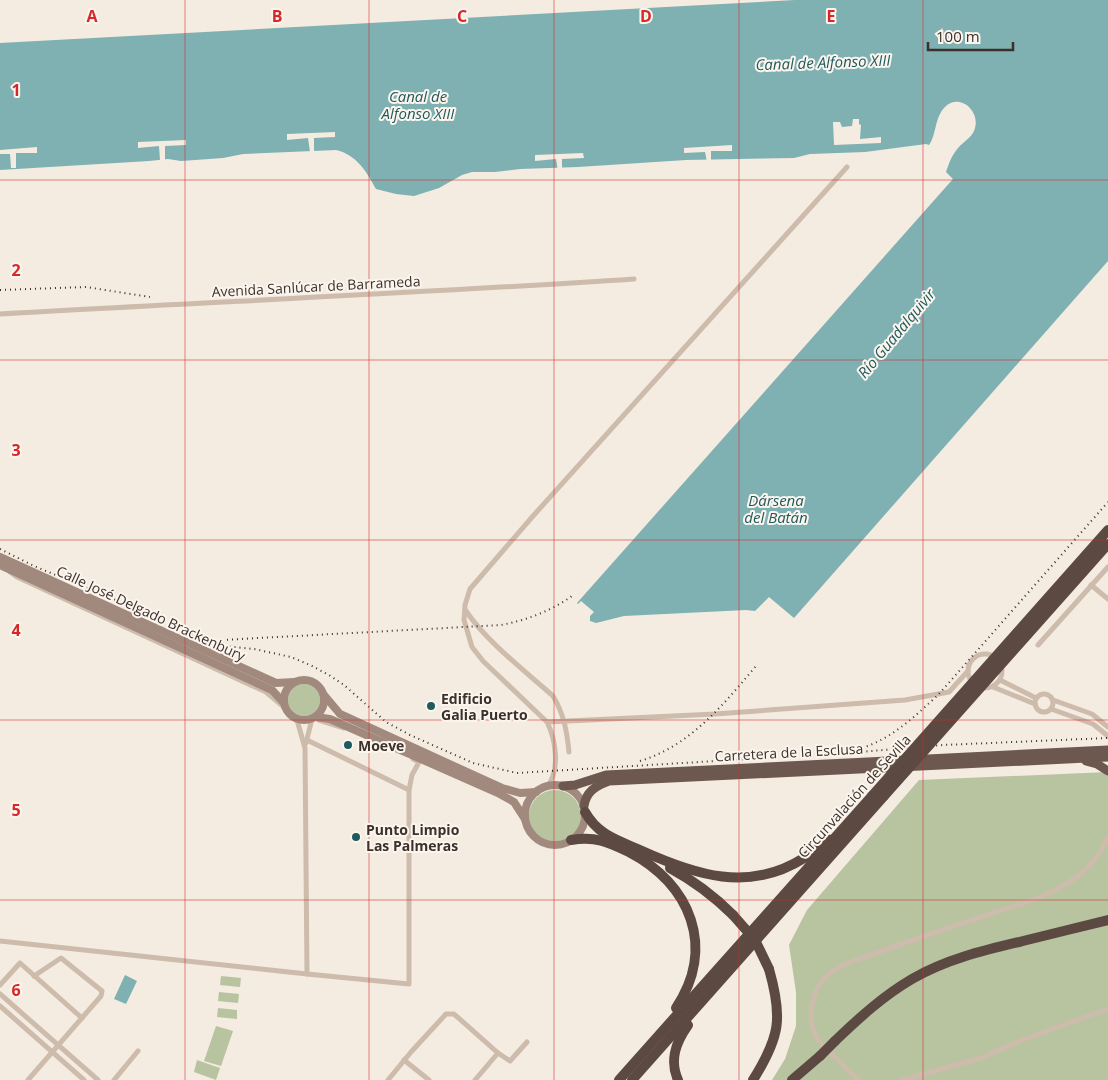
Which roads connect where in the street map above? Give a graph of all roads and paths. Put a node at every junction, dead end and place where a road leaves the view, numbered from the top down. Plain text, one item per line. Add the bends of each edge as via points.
1 (847, 167) dead end
2 (634, 279) dead end
3 (0, 314) edge
4 (1108, 530) edge
5 (1108, 544) edge
6 (0, 557) edge
7 (2, 566) edge
8 (1108, 567) edge
9 (1092, 585) junction
10 (1108, 599) edge
11 (466, 611) junction
12 (1038, 645) dead end
13 (968, 671) junction
14 (1000, 680) junction
15 (294, 682) junction
16 (993, 687) junction
17 (324, 695) junction
18 (1053, 700) junction
19 (1036, 701) junction
20 (284, 706) junction
21 (1051, 709) junction
22 (314, 719) junction
23 (297, 720) junction
24 (564, 720) junction
25 (547, 722) junction
26 (1108, 727) edge
27 (1108, 736) edge
28 (307, 740) junction
29 (305, 748) junction
30 (569, 752) dead end
31 (1107, 753) edge
32 (1076, 758) junction
33 (419, 762) junction
34 (1108, 771) edge
35 (467, 778) junction
36 (548, 786) junction
37 (563, 786) junction
38 (410, 790) junction
39 (536, 792) junction
40 (584, 809) junction
41 (526, 819) junction
42 (852, 819) junction
43 (1108, 837) edge
44 (571, 840) junction
45 (643, 855) junction
46 (1108, 920) edge
47 (0, 940) edge
48 (307, 974) junction
49 (34, 976) junction
50 (0, 985) edge
51 (711, 991) junction
52 (0, 994) edge
53 (0, 1006) edge
54 (1108, 1009) edge
55 (82, 1018) junction
56 (657, 1037) junction
57 (527, 1042) dead end
58 (58, 1045) junction
59 (138, 1051) dead end
60 (52, 1052) junction
61 (498, 1053) junction
62 (404, 1060) junction
63 (753, 1079) edge
64 (28, 1080) edge
65 (84, 1080) edge
66 (98, 1080) edge
67 (114, 1080) edge
68 (388, 1080) edge
69 (429, 1080) edge
70 (475, 1080) edge
71 (619, 1080) edge
72 (632, 1080) edge
73 (678, 1080) edge
74 (792, 1080) edge
75 (860, 1080) edge
76 (902, 1080) edge

1 - 11 street via 476,582 467,596
2 - 3 street, Avenida Sanlúcar de Barrameda
4 - 42 highway, Circunvalación de Sevilla, bridge
5 - 51 highway, Circunvalación de Sevilla, bridge
6 - 15 main road, Calle José Delgado Brackenbury via 276,683
7 - 20 main road, Calle José Delgado Brackenbury via 272,690
8 - 9 street
9 - 10 street
9 - 12 street
11 - 24 street via 474,624 553,696
11 - 25 street via 465,627 476,655
13 - 14 street via 975,657 991,654 1000,662
13 - 16 street via 971,681 978,687
13 - 24 street via 949,692 905,700 715,714
14 - 16 street
14 - 19 street
15 - 17 main road via 311,681
15 - 20 main road via 286,691
16 - 19 street
17 - 22 main road via 324,706
17 - 39 main road via 340,714 502,788 520,793
18 - 19 street via 1044,694
18 - 21 street
18 - 26 street via 1092,714
19 - 21 street via 1037,710 1042,713
20 - 23 main road
21 - 27 street via 1093,724
22 - 23 main road
22 - 28 street
22 - 33 street
22 - 35 main road via 330,719
23 - 29 street
24 - 25 street
24 - 30 street
25 - 36 street via 553,735 555,770
28 - 29 street
28 - 38 street
29 - 48 street
31 - 32 highway, Carretera de la Esclusa
31 - 37 highway, Carretera de la Esclusa via 606,775
32 - 34 highway
32 - 40 highway, Carretera de la Esclusa via 609,782 588,793
33 - 35 street
33 - 38 street via 412,775
35 - 41 main road via 514,802
36 - 37 main road
36 - 39 main road
37 - 40 main road via 575,793
38 - 48 street via 409,984
39 - 41 main road via 528,801
40 - 44 main road via 581,830
40 - 45 highway via 591,822 603,833
41 - 44 main road via 533,835 542,842 560,844
42 - 45 highway via 804,858 752,877 727,878 700,873
42 - 56 highway, Circunvalación de Sevilla
43 - 75 street via 1087,868 1060,887 839,966 823,979 812,1009 814,1030 822,1045
44 - 45 highway via 592,838 607,841
45 - 56 highway via 676,889 686,906 696,946 688,990
45 - 63 highway, bridge via 709,892 755,940 769,969 778,1007 771,1049
46 - 74 highway, bridge via 989,949 938,966 888,995
47 - 48 street
49 - 50 street via 20,963
49 - 55 street
49 - 55 street via 61,958 102,991 102,996
51 - 72 highway, Circunvalación de Sevilla
51 - 73 highway via 675,1048 673,1064
52 - 58 street
53 - 60 street
54 - 76 street via 981,1058
55 - 58 street
56 - 71 highway, Circunvalación de Sevilla
57 - 61 street via 510,1062
58 - 60 street
58 - 66 street
59 - 67 street
60 - 64 street
60 - 65 street
61 - 62 street via 454,1014 446,1014
61 - 70 street
62 - 68 street
62 - 69 street

